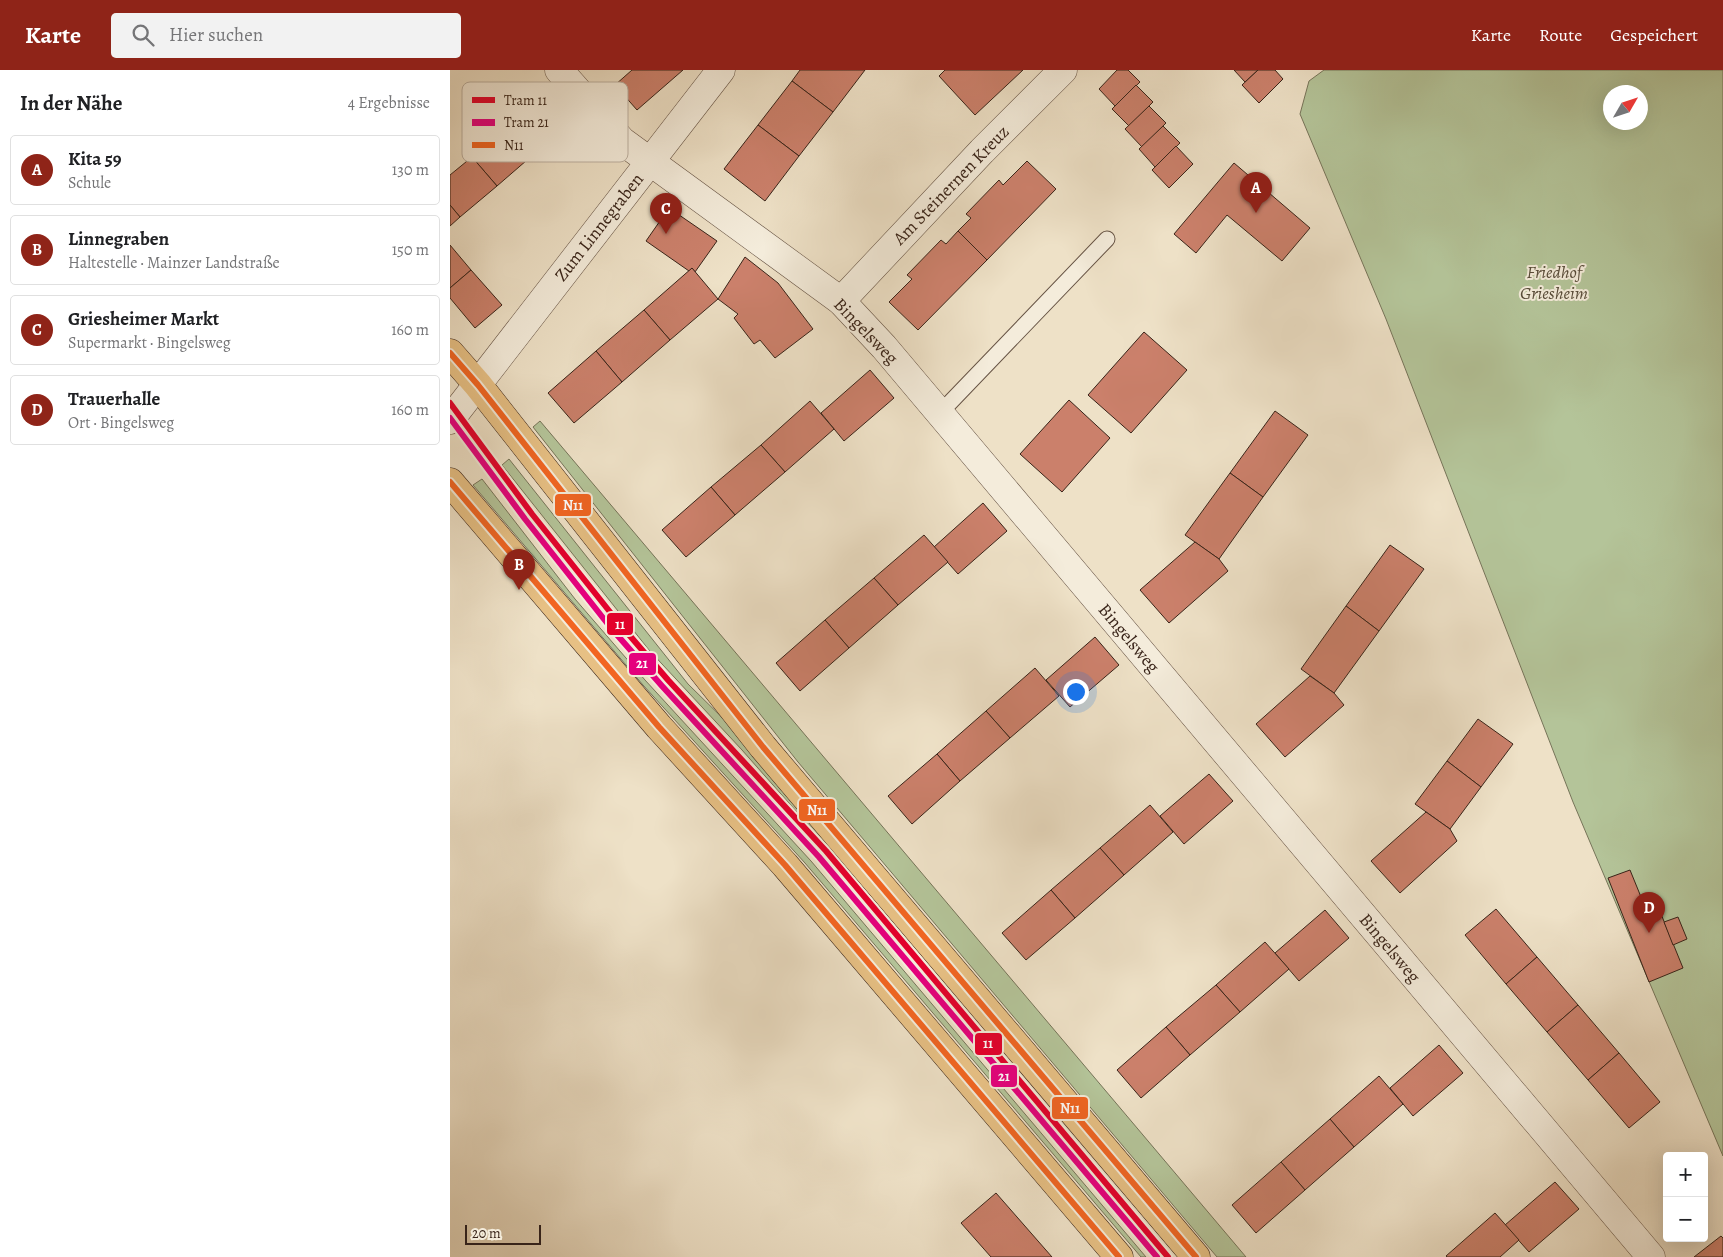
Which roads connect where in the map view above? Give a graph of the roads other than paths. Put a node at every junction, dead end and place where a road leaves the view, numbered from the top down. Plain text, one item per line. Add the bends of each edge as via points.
1 (560, 70) edge
2 (720, 70) edge
3 (1063, 70) edge
4 (570, 82) edge
5 (628, 146) edge
6 (650, 162) junction
7 (1107, 239) dead end
8 (841, 301) junction
9 (450, 353) edge
10 (478, 385) junction
11 (940, 413) junction
12 (450, 420) edge
13 (450, 482) edge
14 (1118, 1257) edge
15 (1196, 1257) edge
16 (1651, 1257) edge

1 - 4 street, Bingelsweg
2 - 6 street, Zum Linnegraben
3 - 8 street, Am Steinernen Kreuz
5 - 6 street, Bingelsweg
6 - 8 street, Bingelsweg
6 - 10 street, Zum Linnegraben
7 - 11 lane
8 - 11 street, Bingelsweg
9 - 10 main road
10 - 12 street, Zum Linnegraben
10 - 15 main road via 764,748
11 - 16 street, Bingelsweg
13 - 14 main road via 659,727 785,864

